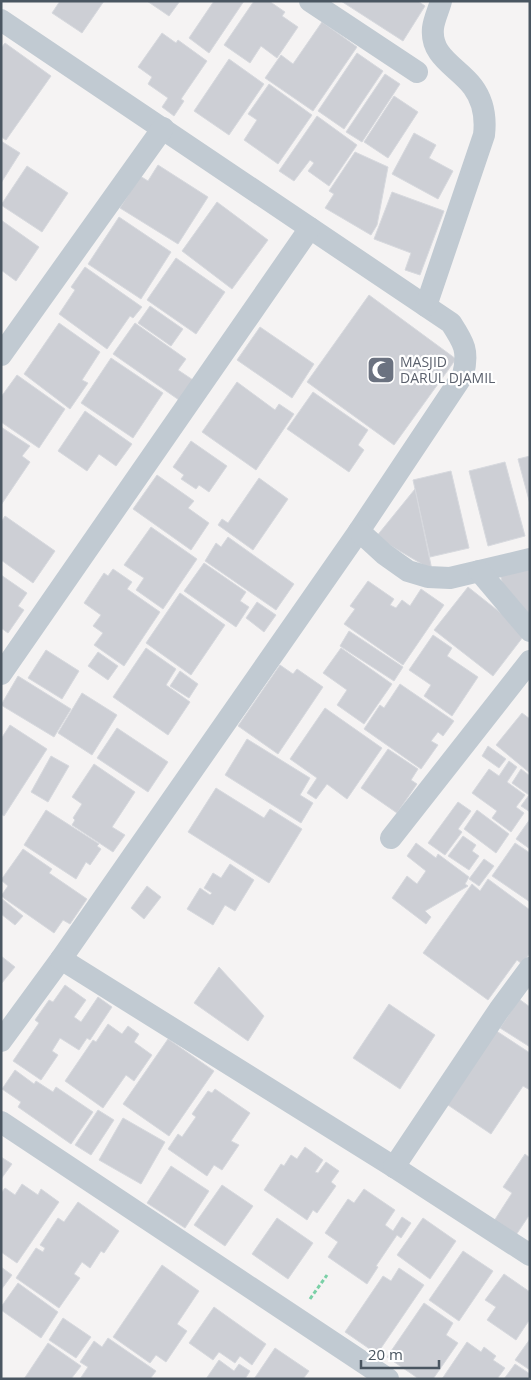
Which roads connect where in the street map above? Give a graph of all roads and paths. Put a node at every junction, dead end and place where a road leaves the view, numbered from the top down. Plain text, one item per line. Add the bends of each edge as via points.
1 (310, 1) edge
2 (441, 1) edge
3 (2, 22) edge
4 (417, 72) dead end
5 (162, 128) junction
6 (310, 228) junction
7 (426, 306) junction
8 (1, 355) edge
9 (359, 531) junction
10 (530, 559) edge
11 (479, 571) junction
12 (530, 631) edge
13 (530, 661) edge
14 (1, 674) edge
15 (392, 838) dead end
16 (61, 959) junction
17 (530, 968) edge
18 (1, 1041) edge
19 (1, 1122) edge
20 (394, 1167) junction
21 (530, 1255) edge
22 (388, 1379) edge

1 - 4 street
2 - 7 street via 433,27 434,44 443,59 472,86 486,118 484,135
3 - 5 street
5 - 6 street
5 - 8 street
6 - 7 street
6 - 14 street
7 - 9 street via 451,323 463,341 466,360 463,375
9 - 11 street via 408,571 428,578 450,578
9 - 16 street
10 - 11 street
11 - 12 street
13 - 15 street
16 - 18 street
16 - 20 street
17 - 20 street via 498,1010
19 - 22 street
20 - 21 street

